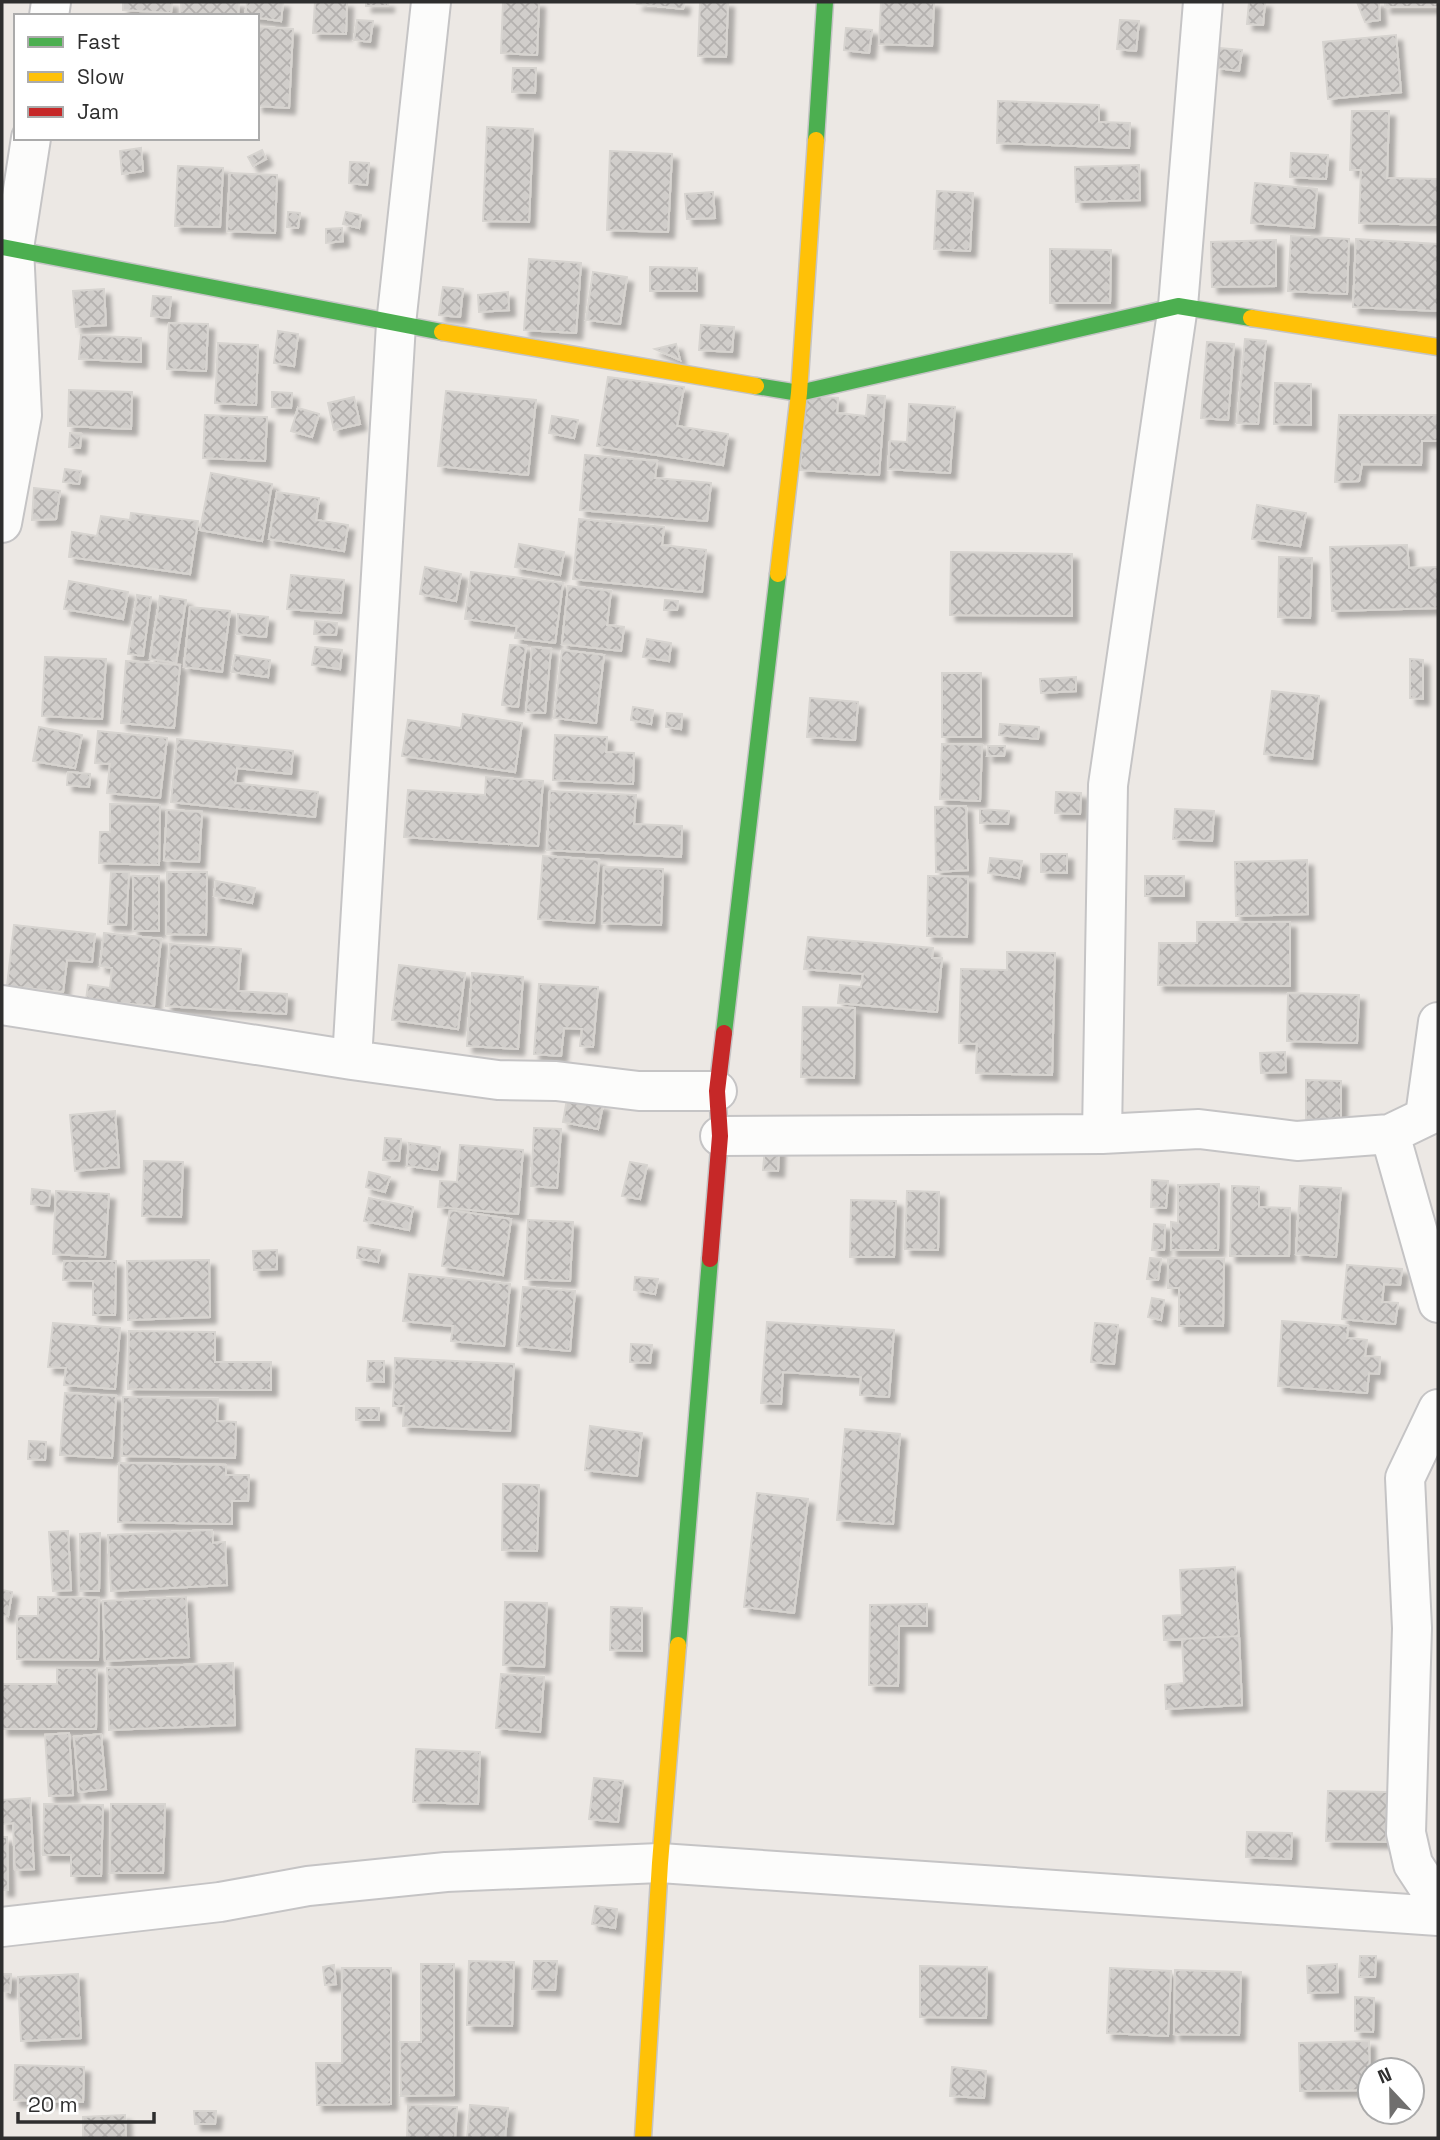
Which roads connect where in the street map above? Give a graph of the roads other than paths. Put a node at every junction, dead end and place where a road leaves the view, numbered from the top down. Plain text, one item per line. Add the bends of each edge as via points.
1 (432, 2) edge
2 (825, 2) edge
3 (1203, 2) edge
4 (31, 140) edge
5 (8, 248) edge
6 (1178, 306) junction
7 (396, 324) junction
8 (1438, 347) edge
9 (799, 393) junction
10 (2, 523) edge
11 (2, 1005) edge
12 (1438, 1022) edge
13 (352, 1060) junction
14 (717, 1091) junction
15 (1432, 1113) edge
16 (1102, 1134) junction
17 (1390, 1134) junction
18 (720, 1136) junction
19 (1438, 1303) edge
20 (1438, 1409) edge
21 (660, 1863) junction
22 (1438, 1902) edge
23 (1438, 1916) edge
24 (2, 1927) edge
25 (643, 2138) edge

1 - 7 street
2 - 9 street
3 - 6 street
4 - 5 street
5 - 7 street
5 - 10 street via 22,415
6 - 8 street
6 - 9 street
6 - 16 street via 1108,785
7 - 9 street
7 - 13 street
9 - 14 street
11 - 13 street
12 - 15 street
13 - 14 street via 498,1080
14 - 18 street
15 - 17 street
16 - 17 street via 1199,1129 1297,1141
16 - 18 street
17 - 19 street
18 - 21 street
20 - 22 street via 1405,1478 1412,1615 1406,1833 1413,1864
21 - 23 street
21 - 24 street via 446,1872
21 - 25 street

